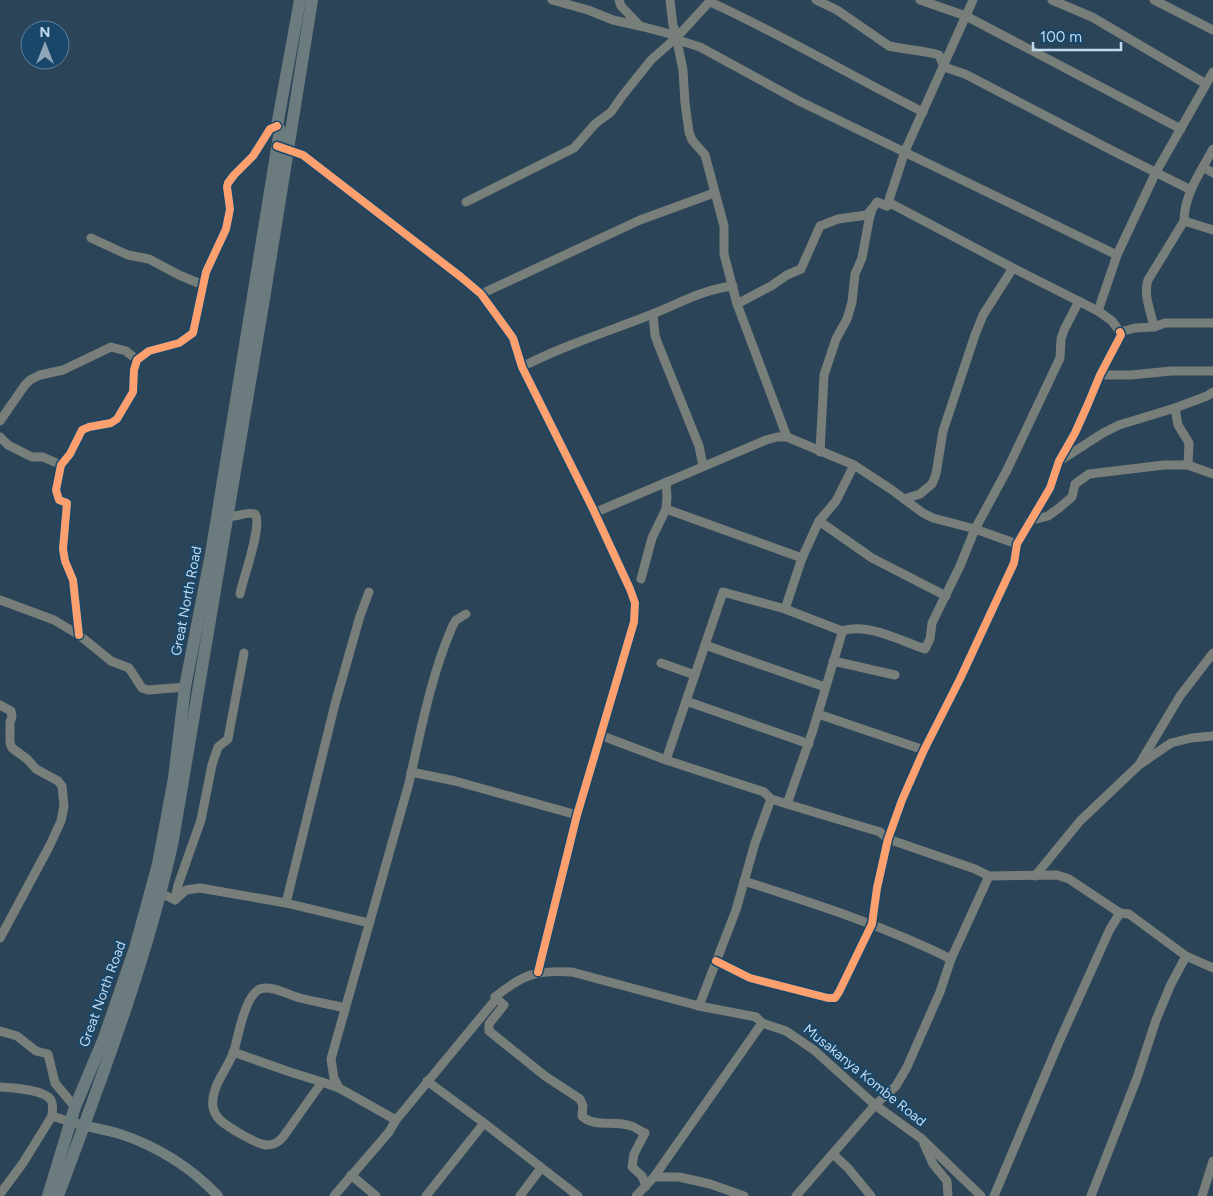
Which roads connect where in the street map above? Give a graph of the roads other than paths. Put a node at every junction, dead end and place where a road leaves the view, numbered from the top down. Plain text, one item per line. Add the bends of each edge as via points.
1 (300, 0) edge
2 (312, 0) edge
3 (552, 0) edge
4 (619, 0) edge
5 (670, 0) edge
6 (816, 0) edge
7 (920, 0) edge
8 (973, 0) edge
9 (1052, 0) edge
10 (1154, 0) edge
11 (710, 1) edge
12 (966, 16) junction
13 (640, 26) junction
14 (1213, 30) edge
15 (678, 39) junction
16 (944, 67) junction
17 (1213, 72) edge
18 (1206, 84) junction
19 (923, 112) junction
20 (277, 126) junction
21 (1181, 129) junction
22 (283, 148) junction
23 (1213, 149) edge
24 (906, 151) junction
25 (1203, 167) junction
26 (1156, 172) junction
27 (1213, 173) edge
28 (1191, 190) junction
29 (714, 193) junction
30 (466, 202) dead end
31 (877, 202) junction
32 (887, 206) junction
33 (1184, 221) junction
34 (1213, 230) edge
35 (91, 238) dead end
36 (1117, 255) junction
37 (1013, 268) junction
38 (203, 285) junction
39 (733, 286) junction
40 (481, 294) junction
41 (1079, 301) junction
42 (737, 304) junction
43 (1098, 310) junction
44 (653, 314) junction
45 (1213, 323) edge
46 (1154, 327) junction
47 (1120, 332) junction
48 (136, 360) junction
49 (522, 367) junction
50 (1213, 371) edge
51 (1100, 375) junction
52 (1213, 392) edge
53 (1175, 408) junction
54 (0, 421) edge
55 (0, 437) edge
56 (787, 437) junction
57 (820, 452) junction
58 (1058, 461) junction
59 (61, 465) junction
60 (854, 465) junction
61 (1188, 465) junction
62 (703, 466) junction
63 (1213, 474) edge
64 (666, 482) junction
65 (904, 499) junction
66 (666, 509) junction
67 (594, 513) junction
68 (227, 516) junction
69 (819, 521) junction
70 (1029, 521) junction
71 (975, 529) junction
72 (1017, 544) junction
73 (802, 558) junction
74 (641, 579) dead end
75 (369, 592) dead end
76 (240, 594) dead end
77 (946, 596) junction
78 (0, 600) edge
79 (785, 609) junction
80 (466, 614) dead end
81 (842, 631) junction
82 (80, 635) junction
83 (705, 645) junction
84 (244, 653) dead end
85 (1213, 654) edge
86 (833, 660) junction
87 (661, 663) dead end
88 (695, 675) junction
89 (895, 675) dead end
90 (185, 687) junction
91 (825, 687) junction
92 (686, 702) junction
93 (0, 705) edge
94 (818, 714) junction
95 (600, 735) junction
96 (1213, 736) edge
97 (808, 744) junction
98 (924, 750) junction
99 (666, 760) junction
100 (1139, 765) junction
101 (411, 772) junction
102 (771, 798) junction
103 (787, 804) junction
104 (577, 815) junction
105 (888, 839) junction
106 (989, 876) junction
107 (1034, 876) junction
108 (744, 881) junction
109 (159, 896) junction
110 (175, 900) junction
111 (286, 903) junction
112 (1120, 913) junction
113 (368, 923) junction
114 (872, 924) junction
115 (0, 938) edge
116 (1186, 956) junction
117 (951, 959) junction
118 (716, 961) junction
119 (1213, 968) edge
120 (538, 972) junction
121 (495, 997) junction
122 (699, 1006) junction
123 (345, 1008) junction
124 (762, 1023) junction
125 (0, 1031) edge
126 (233, 1052) junction
127 (427, 1081) junction
128 (322, 1082) junction
129 (0, 1087) edge
130 (339, 1088) junction
131 (875, 1105) junction
132 (75, 1107) junction
133 (52, 1116) junction
134 (396, 1120) junction
135 (71, 1122) junction
136 (484, 1123) junction
137 (84, 1126) junction
138 (922, 1139) junction
139 (833, 1154) junction
140 (1213, 1161) edge
141 (541, 1168) junction
142 (351, 1175) junction
143 (654, 1177) junction
144 (646, 1186) junction
145 (0, 1194) edge
146 (48, 1196) edge
147 (58, 1196) edge
148 (218, 1196) edge
149 (334, 1196) edge
150 (376, 1196) edge
151 (426, 1196) edge
152 (520, 1196) edge
153 (578, 1196) edge
154 (636, 1196) edge
155 (744, 1196) edge
156 (796, 1196) edge
157 (871, 1196) edge
158 (948, 1196) edge
159 (981, 1196) edge
160 (994, 1196) edge
161 (1090, 1196) edge
162 (1202, 1196) edge

1 - 20 highway, Great North Road
2 - 22 highway, Great North Road
3 - 13 street
4 - 13 street
5 - 15 street
6 - 16 street via 837,10 889,46 939,55
7 - 12 street
8 - 12 street
9 - 18 street via 1092,17
10 - 14 street
11 - 15 street
11 - 19 street via 766,27
12 - 16 street
12 - 21 street
13 - 15 street
15 - 24 street via 700,47 799,101
15 - 29 street via 689,132 705,155
15 - 30 street via 652,60 612,112 595,124 574,148
16 - 19 street
16 - 26 street via 965,74
17 - 18 street
18 - 21 street
19 - 24 street
20 - 22 highway, Great North Road
20 - 38 street via 270,129 253,156 228,183 230,209 226,230
21 - 26 street
22 - 40 street via 303,156
22 - 68 highway, Great North Road via 264,299
22 - 90 highway, Great North Road
23 - 25 street
24 - 32 street
24 - 36 street
25 - 27 street
25 - 28 street
26 - 28 street
26 - 36 street
28 - 33 street
29 - 39 street via 724,226 724,254
29 - 40 street via 640,220
31 - 32 street
31 - 42 street via 867,215 838,219 820,226 801,269
31 - 57 street via 872,209 862,258 855,274 847,319 836,339 824,375
32 - 37 street via 890,203
33 - 34 street
33 - 46 street via 1146,287
35 - 38 street
36 - 43 street
37 - 41 street
37 - 65 street via 983,315 975,335 943,431 932,484 920,494
38 - 48 street via 192,333 179,343 149,351
39 - 42 street
39 - 44 street via 717,287
40 - 49 street via 513,338
41 - 43 street
41 - 71 street via 1064,330 1060,358
42 - 56 street
43 - 47 street
44 - 49 street
44 - 62 street via 655,335 699,446
45 - 46 street via 1165,323
46 - 47 street
47 - 51 street
48 - 54 street via 126,351 111,347 63,370 40,376 25,385
48 - 59 street via 134,392 117,419 82,430
49 - 67 street
50 - 51 street
51 - 58 street
52 - 53 street
53 - 58 street via 1103,433
53 - 61 street via 1178,425 1189,443
55 - 59 street via 8,445 32,457 43,457
56 - 57 street
56 - 62 street via 766,440
57 - 60 street
58 - 70 street via 1050,488
59 - 82 street via 56,490 59,500 67,503 62,549 73,580
60 - 65 street
60 - 69 street via 836,501
61 - 63 street
61 - 70 street via 1149,465 1089,474 1076,484 1072,497 1059,508 1048,516
62 - 64 street
64 - 66 street
64 - 67 street
65 - 71 street via 933,518
66 - 73 street
66 - 74 street via 652,538
67 - 95 street via 635,603 634,622
68 - 76 street via 234,518 248,512 257,516 257,528
68 - 109 highway, Great North Road via 178,815
69 - 73 street
69 - 77 street via 872,558
70 - 72 street
71 - 72 street
71 - 77 street
72 - 98 street via 1014,563
73 - 79 street
75 - 111 street via 335,704
77 - 81 street via 932,624 925,649 867,630 850,628
78 - 82 street via 54,620
79 - 81 street
79 - 83 street via 723,592
80 - 101 street via 456,620 451,629 417,740
81 - 86 street
82 - 90 street via 111,661 129,668 142,688
83 - 88 street
83 - 91 street
84 - 110 street via 228,739 218,747 212,765 201,820
85 - 100 street via 1180,696
86 - 89 street
86 - 91 street
87 - 88 street
88 - 92 street
90 - 132 highway, Great North Road via 174,778 151,893 104,1038
91 - 94 street
92 - 97 street
92 - 99 street
93 - 115 street via 11,711 12,748 36,769 58,781 64,794 64,806 50,845
94 - 97 street
94 - 98 street
95 - 99 street
95 - 104 street
96 - 100 street via 1171,743
97 - 103 street
98 - 105 street
99 - 102 street via 764,792
100 - 107 street via 1080,821
101 - 104 street
101 - 113 street
102 - 103 street
102 - 108 street
103 - 105 street via 880,832
104 - 120 street
105 - 106 street
105 - 114 street
106 - 107 street
106 - 117 street
107 - 112 street via 1057,875 1069,879
108 - 114 street
108 - 118 street
109 - 110 street
109 - 137 highway, Great North Road via 139,966
110 - 111 street via 186,890 200,888
111 - 113 street
112 - 116 street via 1129,914
112 - 160 street via 1059,1042
113 - 123 street
114 - 117 street
114 - 118 street via 839,992 832,999 750,978
116 - 119 street
116 - 161 street via 1156,1020 1137,1078
117 - 131 street via 907,1067 896,1086
118 - 122 street
120 - 121 street via 519,979
120 - 122 street, Musakanya Kombe Road via 572,972
121 - 127 street
121 - 144 street via 504,1005 488,1024 488,1031 580,1099 582,1116 589,1122 630,1125 645,1133 634,1154 632,1167 642,1176
122 - 124 street, Musakanya Kombe Road via 756,1017
123 - 126 street via 269,988 261,989 254,994 247,1008
123 - 130 street via 330,1059
124 - 131 street, Musakanya Kombe Road via 786,1031 814,1050
124 - 143 street
125 - 132 street via 17,1036 36,1050 48,1054 55,1083
126 - 128 street
126 - 128 street via 214,1094 213,1106 218,1119 258,1143 270,1145 278,1142
127 - 134 street
127 - 136 street
128 - 130 street
129 - 133 street via 45,1095 51,1100
130 - 134 street
131 - 138 street, Musakanya Kombe Road
131 - 139 street
132 - 135 highway, Great North Road
133 - 135 street
133 - 145 street
134 - 142 street
135 - 137 main road
135 - 146 highway, Great North Road
136 - 141 street
136 - 151 street
137 - 147 highway, Great North Road
137 - 148 main road via 122,1135 151,1147 192,1173
138 - 158 street via 933,1164 947,1181
138 - 159 street, Musakanya Kombe Road
139 - 156 street
139 - 157 street
140 - 162 street
141 - 152 street
141 - 153 street
142 - 149 street
142 - 150 street
143 - 144 street
143 - 155 street via 679,1177
144 - 154 street

